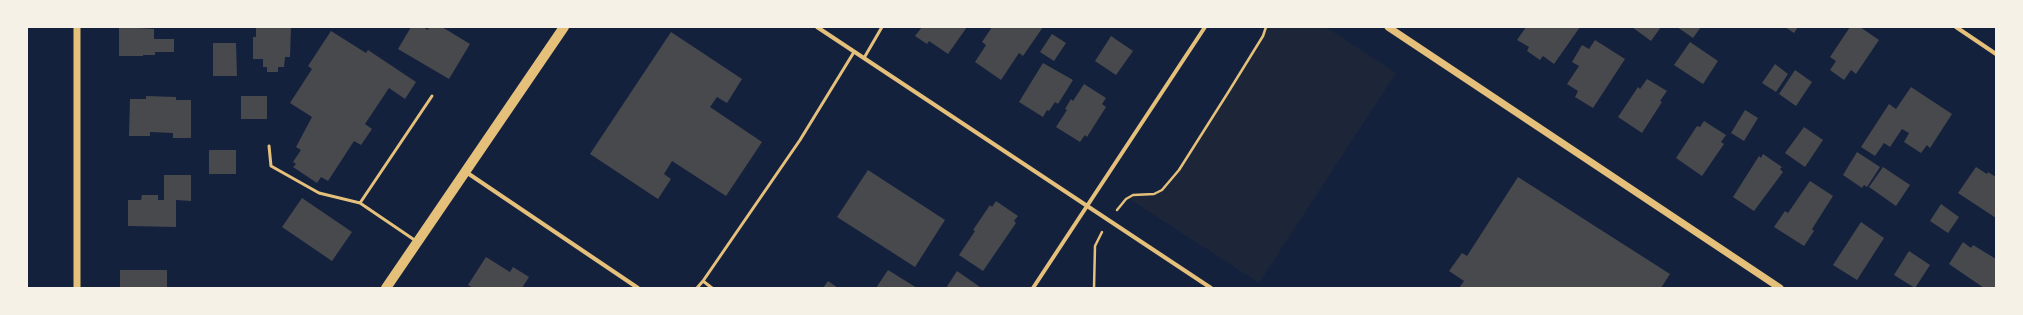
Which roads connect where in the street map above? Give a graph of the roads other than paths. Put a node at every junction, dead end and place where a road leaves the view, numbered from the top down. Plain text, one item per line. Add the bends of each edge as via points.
1 (77, 27) edge
2 (564, 27) edge
3 (817, 27) edge
4 (882, 27) edge
5 (1205, 27) edge
6 (1388, 27) edge
7 (1956, 27) edge
8 (854, 52) junction
9 (1996, 54) edge
10 (864, 58) junction
11 (432, 96) dead end
12 (269, 146) dead end
13 (465, 172) junction
14 (360, 203) junction
15 (1088, 205) junction
16 (417, 242) junction
17 (703, 281) junction
18 (77, 288) edge
19 (386, 288) edge
20 (638, 288) edge
21 (697, 288) edge
22 (712, 288) edge
23 (1033, 288) edge
24 (1211, 288) edge
25 (1780, 288) edge

1 - 18 street
2 - 13 main road
3 - 8 street
4 - 10 lane
5 - 15 street
6 - 25 street
7 - 9 street
8 - 10 street
8 - 17 lane via 800,140
10 - 15 street
11 - 14 lane
12 - 14 lane via 271,166 319,193
13 - 16 main road
13 - 20 street
14 - 16 lane
15 - 23 street
15 - 24 street
16 - 19 main road
17 - 21 lane
17 - 22 lane

